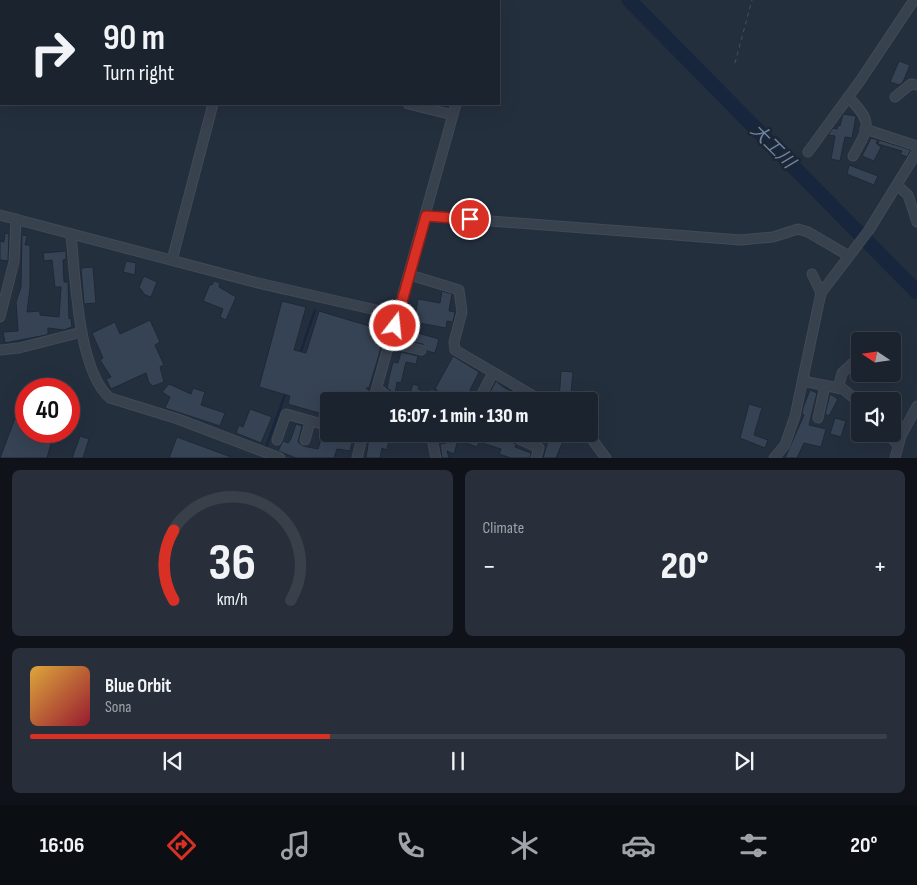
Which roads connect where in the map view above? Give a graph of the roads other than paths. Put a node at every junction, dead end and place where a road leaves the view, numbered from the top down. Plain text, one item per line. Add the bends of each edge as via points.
1 (914, 0) edge
2 (917, 85) edge
3 (848, 97) junction
4 (895, 97) dead end
5 (213, 105) edge
6 (412, 105) edge
7 (456, 105) edge
8 (453, 115) junction
9 (866, 129) junction
10 (917, 146) edge
11 (808, 152) dead end
12 (917, 152) edge
13 (853, 156) dead end
14 (897, 185) junction
15 (0, 215) edge
16 (426, 216) junction
17 (16, 219) junction
18 (917, 222) edge
19 (71, 234) junction
20 (849, 256) junction
21 (172, 260) junction
22 (812, 274) dead end
23 (410, 275) junction
24 (821, 293) junction
25 (398, 315) junction
26 (0, 317) edge
27 (82, 332) junction
28 (391, 343) junction
29 (0, 350) edge
30 (422, 350) dead end
31 (851, 365) edge
32 (493, 372) junction
33 (804, 381) junction
34 (825, 386) junction
35 (377, 388) junction
36 (838, 388) junction
37 (376, 392) edge
38 (382, 392) edge
39 (483, 392) edge
40 (527, 392) edge
41 (851, 395) edge
42 (917, 406) edge
43 (818, 418) dead end
44 (310, 422) junction
45 (320, 424) edge
46 (277, 440) dead end
47 (305, 440) dead end
48 (360, 442) edge
49 (433, 442) edge
50 (526, 442) edge
51 (594, 442) edge
52 (895, 442) edge
53 (898, 445) junction
54 (780, 456) edge
55 (280, 458) edge
56 (356, 458) edge
57 (436, 458) edge
58 (536, 458) edge
59 (606, 458) edge
60 (896, 458) edge

1 - 3 street
2 - 4 street via 911,84
3 - 9 street via 865,113
3 - 11 street
5 - 21 street
6 - 8 street
7 - 8 street
8 - 16 street
9 - 10 street
9 - 13 street
12 - 14 street
14 - 18 street via 908,195
14 - 20 street
15 - 17 street
16 - 20 street via 741,240 773,237 798,229
16 - 23 street
17 - 19 street
17 - 26 street via 14,262
19 - 21 street
19 - 27 street
20 - 24 street
21 - 25 street
22 - 24 street
23 - 25 street
23 - 32 street via 459,290 462,312 454,347
24 - 33 street
25 - 28 street
27 - 29 street
27 - 55 street via 93,372 103,392 110,398 178,419
28 - 30 street
28 - 35 street
31 - 36 street via 842,373
32 - 39 street
32 - 40 street
33 - 34 street
33 - 54 street
34 - 36 street
34 - 43 street
35 - 37 street
35 - 38 street
36 - 41 street
42 - 53 street
44 - 45 street
44 - 46 street via 286,414
44 - 47 street
48 - 56 street
49 - 57 street
50 - 58 street via 539,448
51 - 59 street
52 - 53 street
53 - 60 street

